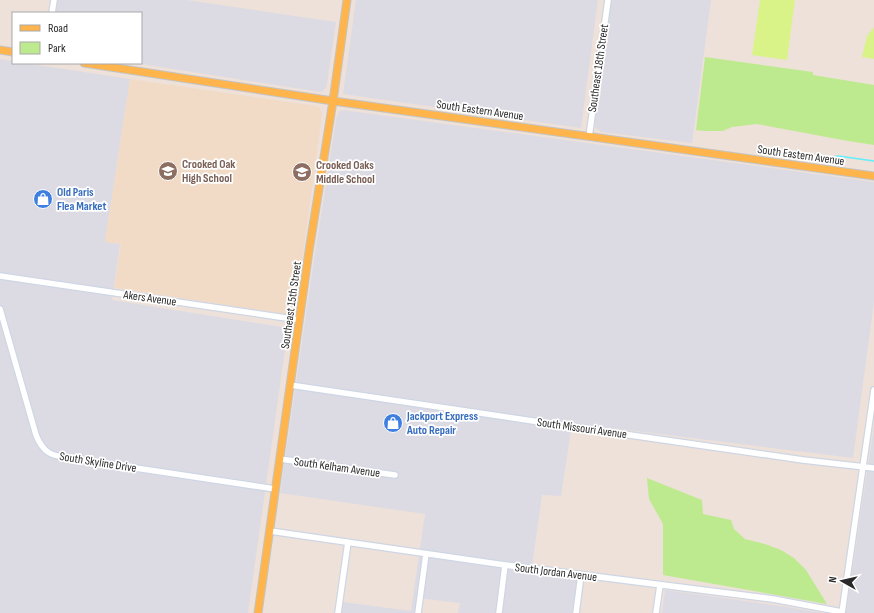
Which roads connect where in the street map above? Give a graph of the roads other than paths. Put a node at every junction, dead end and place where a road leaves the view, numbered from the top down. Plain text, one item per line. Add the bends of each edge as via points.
1 (54, 0) edge
2 (347, 0) edge
3 (608, 0) edge
4 (52, 12) edge
5 (0, 50) edge
6 (12, 52) edge
7 (91, 64) edge
8 (333, 101) junction
9 (589, 137) junction
10 (874, 176) edge
11 (0, 276) edge
12 (0, 309) edge
13 (300, 320) junction
14 (290, 384) junction
15 (874, 390) edge
16 (280, 459) junction
17 (862, 466) junction
18 (874, 468) edge
19 (395, 475) dead end
20 (275, 489) junction
21 (270, 531) junction
22 (348, 542) junction
23 (426, 554) junction
24 (505, 565) junction
25 (581, 575) junction
26 (660, 585) junction
27 (842, 612) edge
28 (258, 613) edge
29 (338, 613) edge
30 (418, 613) edge
31 (499, 613) edge
32 (576, 613) edge
33 (656, 613) edge

1 - 4 street
2 - 8 main road, Southeast 15th Street
3 - 9 street, Southeast 18th Street
5 - 6 main road
7 - 8 main road, South Eastern Avenue
8 - 9 main road, South Eastern Avenue
8 - 13 main road, Southeast 15th Street
9 - 10 main road, South Eastern Avenue
11 - 13 street, Akers Avenue
12 - 20 street, South Skyline Drive via 36,435 48,453
13 - 14 main road, Southeast 15th Street
14 - 16 main road, Southeast 15th Street
14 - 17 street, South Missouri Avenue via 803,460
15 - 17 street
16 - 19 street, South Kelham Avenue
16 - 20 main road, Southeast 15th Street
17 - 18 street, South Missouri Avenue
17 - 27 street
20 - 21 main road, Southeast 15th Street
21 - 22 street, South Jordan Avenue
21 - 28 main road, Southeast 15th Street
22 - 23 street, South Jordan Avenue
22 - 29 street
23 - 24 street, South Jordan Avenue
23 - 30 street
24 - 25 street, South Jordan Avenue
24 - 31 street
25 - 26 street, South Jordan Avenue
25 - 32 street
26 - 27 street, South Jordan Avenue via 773,599
26 - 33 street

